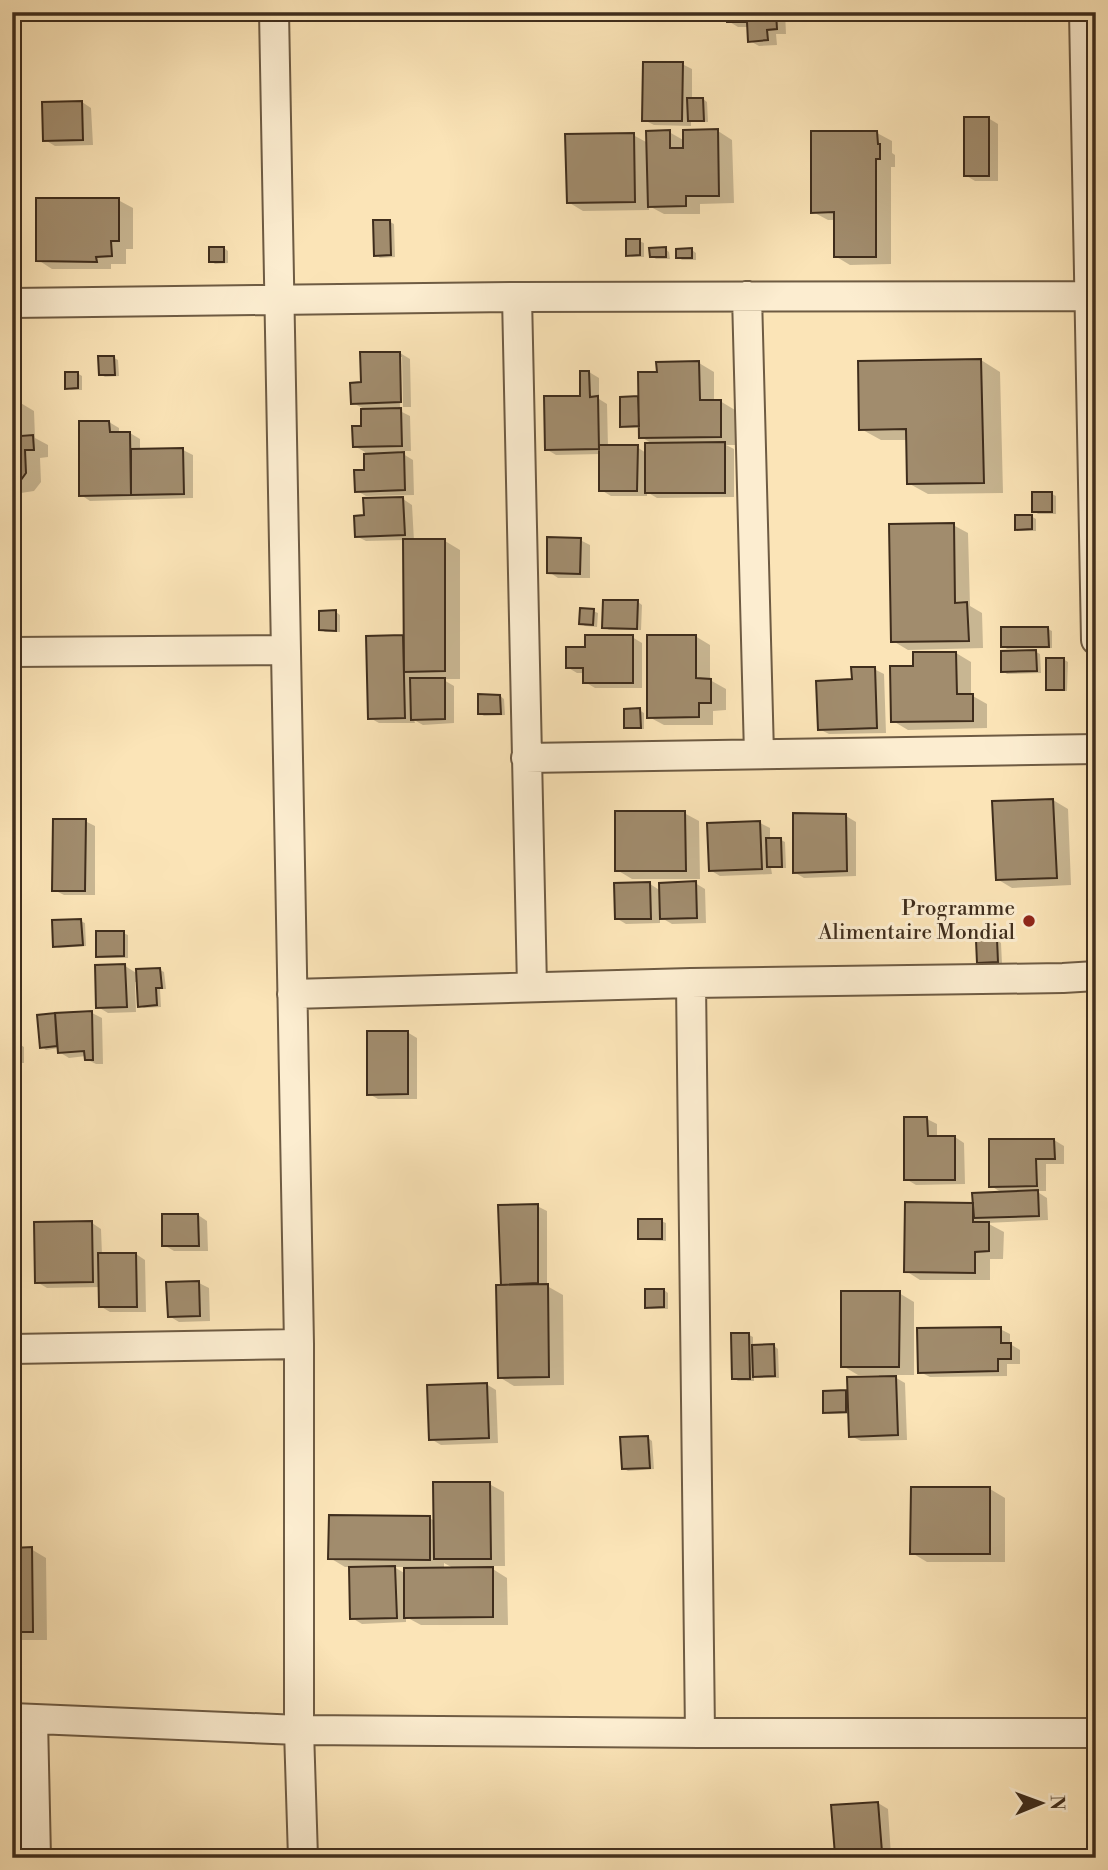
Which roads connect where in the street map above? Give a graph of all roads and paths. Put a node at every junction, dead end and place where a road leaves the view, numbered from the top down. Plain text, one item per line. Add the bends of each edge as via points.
1 (274, 12) edge
2 (1084, 12) edge
3 (747, 296) junction
4 (1093, 296) edge
5 (517, 297) junction
6 (279, 299) junction
7 (12, 303) edge
8 (1096, 640) edge
9 (286, 650) junction
10 (12, 652) edge
11 (1096, 749) edge
12 (759, 754) junction
13 (526, 758) junction
14 (1096, 976) edge
15 (691, 983) junction
16 (532, 987) junction
17 (292, 994) junction
18 (299, 1344) junction
19 (12, 1349) edge
20 (23, 1719) edge
21 (299, 1730) junction
22 (699, 1733) junction
23 (1096, 1733) edge
24 (36, 1858) edge
25 (303, 1858) edge

1 - 6 street
2 - 4 street
3 - 4 street
3 - 5 street
3 - 12 street
4 - 8 street
5 - 6 street
5 - 13 street
6 - 7 street
6 - 9 street
9 - 10 street
9 - 17 street
11 - 12 street
12 - 13 street
13 - 16 street
14 - 15 street
15 - 16 street
15 - 22 street
16 - 17 street
17 - 18 street
18 - 19 street
18 - 21 street
20 - 21 street
20 - 24 street
21 - 22 street
21 - 25 street
22 - 23 street

